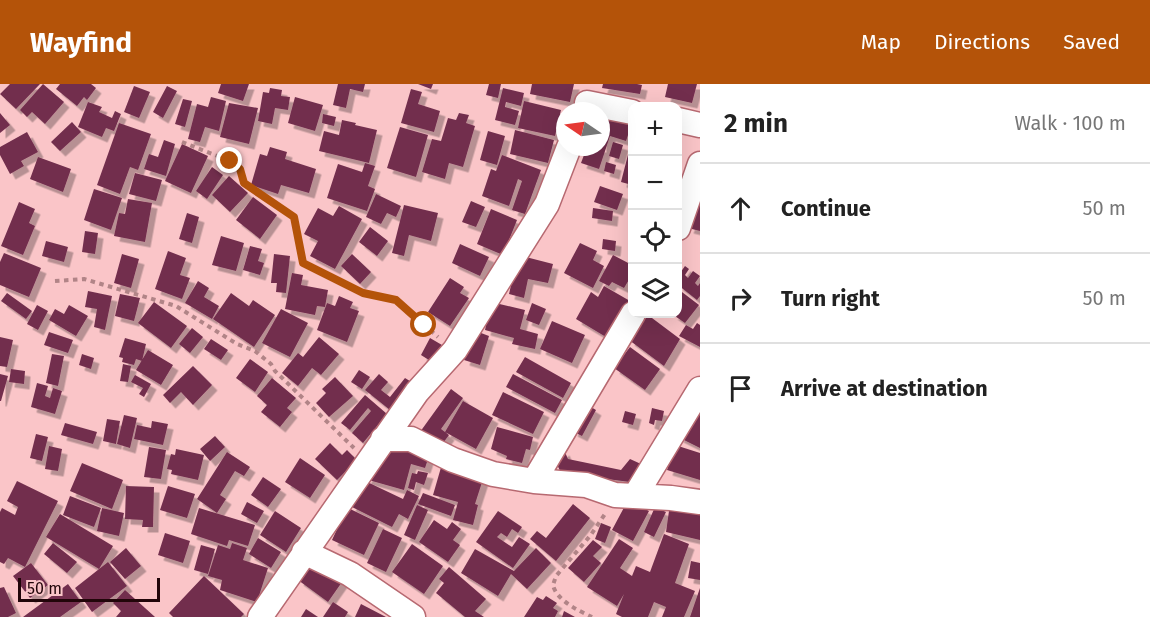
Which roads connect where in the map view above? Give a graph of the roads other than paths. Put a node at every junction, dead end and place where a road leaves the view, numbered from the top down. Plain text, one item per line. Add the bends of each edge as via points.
1 (586, 99) edge
2 (628, 111) edge
3 (682, 121) edge
4 (700, 125) edge
5 (566, 156) edge
6 (700, 164) edge
7 (682, 216) edge
8 (631, 318) edge
9 (700, 389) edge
10 (383, 439) junction
11 (534, 481) junction
12 (625, 495) junction
13 (700, 502) edge
14 (304, 552) junction
15 (260, 617) edge
16 (413, 617) edge

1 - 2 street
3 - 4 street
5 - 10 street via 547,204 455,350 417,392
6 - 7 street
8 - 11 street
9 - 12 street
10 - 11 street via 411,439 493,474
10 - 14 street
11 - 12 street via 586,485
12 - 13 street
14 - 15 street
14 - 16 street via 350,574

